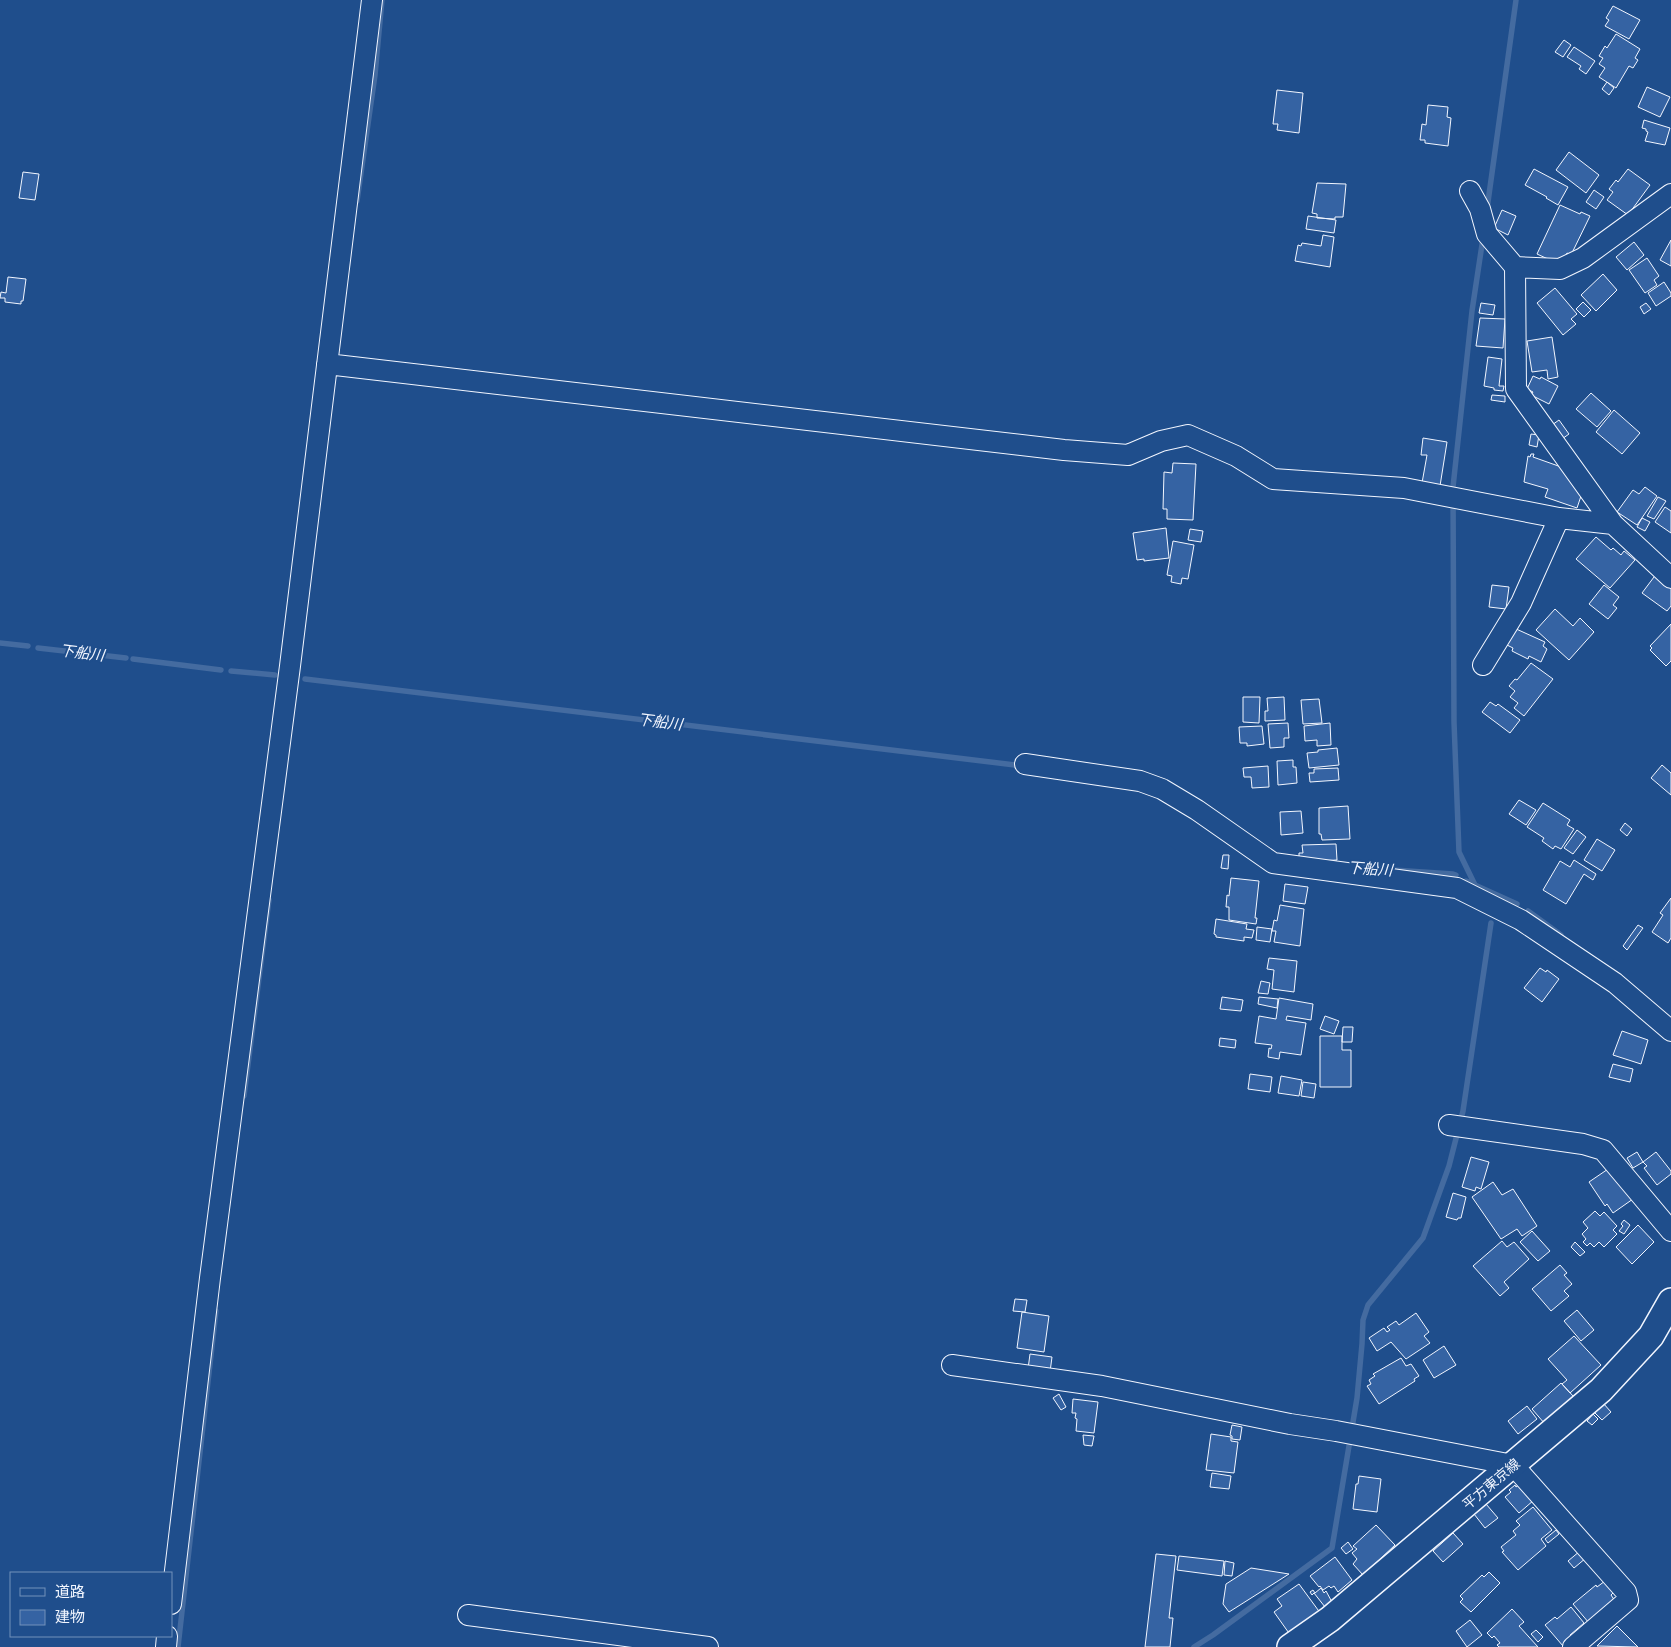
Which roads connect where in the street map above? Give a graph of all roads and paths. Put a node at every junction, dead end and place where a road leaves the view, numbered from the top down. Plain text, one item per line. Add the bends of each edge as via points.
1 (372, 0) edge
2 (1470, 191) dead end
3 (1671, 194) edge
4 (1515, 267) junction
5 (327, 364) junction
6 (1559, 518) junction
7 (1613, 524) junction
8 (1671, 578) edge
9 (1483, 665) dead end
10 (1025, 764) dead end
11 (1671, 1031) edge
12 (1449, 1125) dead end
13 (1671, 1231) edge
14 (1671, 1301) edge
15 (952, 1365) dead end
16 (1513, 1465) junction
17 (172, 1596) edge
18 (468, 1615) dead end
19 (708, 1647) edge
20 (1290, 1647) edge
21 (1572, 1647) edge

1 - 5 street
2 - 4 street via 1480,209 1487,234
3 - 4 street via 1583,258 1560,269
4 - 7 street via 1516,389
5 - 6 street via 1064,450 1128,454 1188,435 1236,456 1273,479 1404,488
5 - 17 street
6 - 7 street
6 - 9 street via 1521,603
7 - 8 street
10 - 11 street via 1140,781 1162,789 1273,863 1457,888 1521,920 1615,983
12 - 13 street via 1583,1144 1603,1150
14 - 16 main road, 平方東京線 via 1650,1336 1601,1390
15 - 16 street via 1102,1386
16 - 20 main road, 平方東京線 via 1330,1619
16 - 21 street via 1626,1592 1628,1600
18 - 19 street

